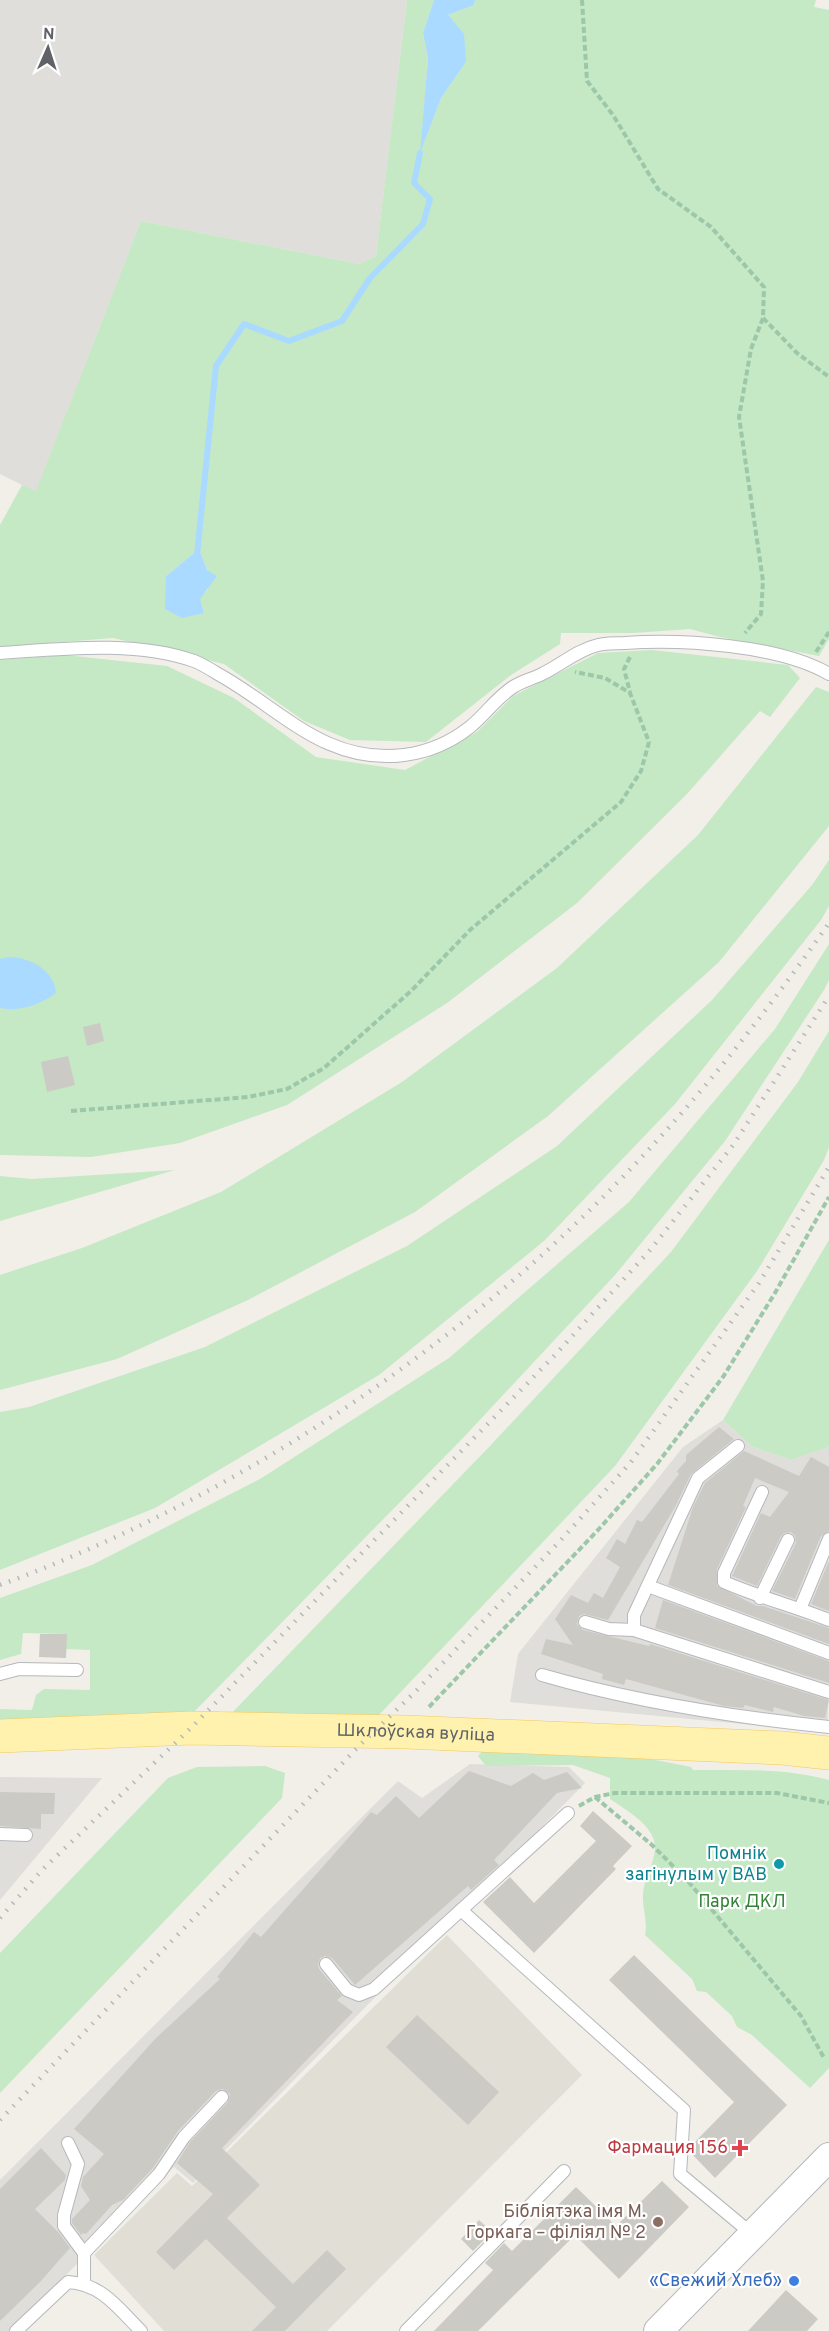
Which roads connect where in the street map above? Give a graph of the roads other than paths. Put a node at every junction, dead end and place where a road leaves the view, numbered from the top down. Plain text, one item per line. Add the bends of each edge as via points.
1 (0, 653) edge
2 (829, 674) edge
3 (738, 1446) dead end
4 (762, 1492) dead end
5 (829, 1539) edge
6 (788, 1540) dead end
7 (648, 1586) junction
8 (760, 1598) junction
9 (800, 1609) junction
10 (829, 1620) edge
11 (585, 1622) dead end
12 (634, 1630) junction
13 (829, 1653) edge
14 (77, 1670) dead end
15 (0, 1674) edge
16 (542, 1675) dead end
17 (829, 1692) edge
18 (829, 1727) edge
19 (0, 1736) edge
20 (829, 1753) edge
21 (568, 1813) road end
22 (0, 1834) edge
23 (26, 1835) dead end
24 (461, 1910) junction
25 (326, 1964) dead end
26 (222, 2097) dead end
27 (68, 2143) dead end
28 (829, 2157) edge
29 (564, 2171) dead end
30 (752, 2234) junction
31 (84, 2253) junction
32 (84, 2283) junction
33 (16, 2331) edge
34 (141, 2331) edge
35 (406, 2331) edge
36 (658, 2331) edge

1 - 2 lane via 122,649 159,652 195,661 247,689 324,743 370,756 405,755 443,745 470,727 515,686 600,644 668,641 732,647 810,663
3 - 7 lane via 698,1478
4 - 8 lane via 724,1573 724,1582
5 - 9 lane
6 - 8 lane
7 - 12 lane via 634,1615
7 - 13 lane
8 - 9 lane
9 - 10 lane
11 - 12 lane via 609,1629
12 - 17 lane
14 - 15 lane via 19,1669
16 - 18 lane via 592,1689 725,1715
19 - 20 main road, Шклоўская вуліца via 191,1728 406,1732
21 - 24 lane
22 - 23 lane
24 - 25 lane via 374,1989 359,1995 347,1990
24 - 30 lane via 684,2110 680,2174
26 - 31 lane via 184,2137 159,2174
27 - 31 lane via 78,2164 64,2226
28 - 30 street
29 - 35 lane
30 - 36 street
31 - 32 lane
32 - 33 lane via 68,2282
32 - 34 lane via 101,2291

